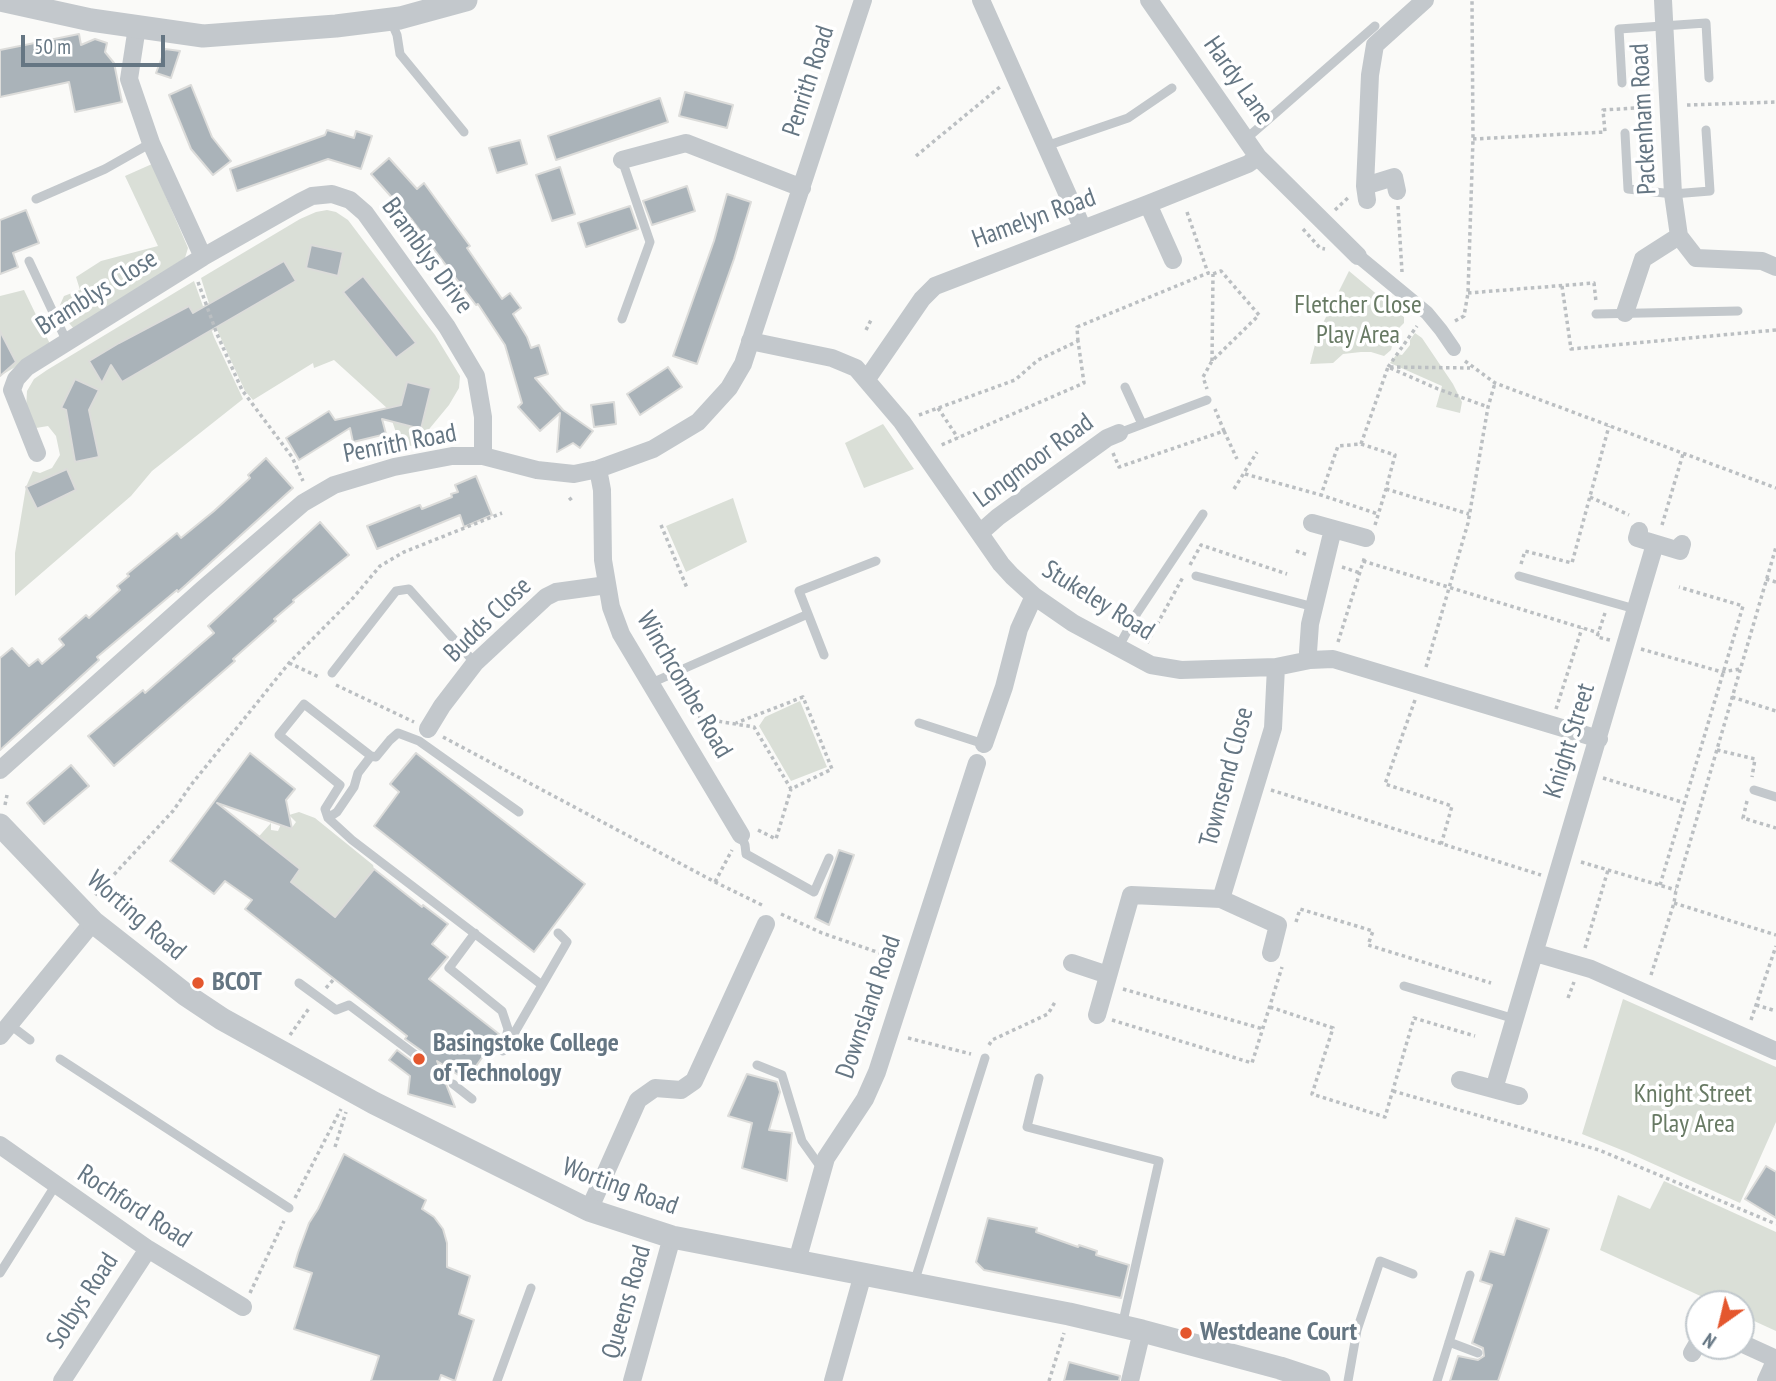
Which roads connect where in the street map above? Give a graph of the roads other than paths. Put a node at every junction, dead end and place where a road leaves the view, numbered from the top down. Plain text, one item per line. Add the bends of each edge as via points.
1 (1, 0) edge
2 (466, 0) edge
3 (863, 0) edge
4 (981, 0) edge
5 (1149, 0) edge
6 (1425, 0) edge
7 (1663, 0) edge
8 (390, 19) junction
9 (1375, 26) dead end
10 (137, 27) junction
11 (1665, 27) junction
12 (1709, 78) dead end
13 (1622, 83) dead end
14 (1172, 88) dead end
15 (1706, 130) dead end
16 (464, 132) dead end
17 (1625, 133) dead end
18 (1247, 138) junction
19 (151, 143) junction
20 (1046, 146) junction
21 (1258, 157) junction
22 (622, 160) joint
23 (802, 188) junction
24 (1397, 191) road end
25 (1673, 194) junction
26 (36, 199) dead end
27 (1148, 204) junction
28 (1083, 229) junction
29 (1679, 236) junction
30 (1357, 256) joint
31 (203, 257) junction
32 (1173, 260) dead end
33 (29, 261) dead end
34 (1776, 267) edge
35 (1738, 311) dead end
36 (1625, 313) junction
37 (1596, 314) road end
38 (622, 319) dead end
39 (750, 341) junction
40 (67, 342) junction
41 (1454, 349) road end
42 (867, 379) junction
43 (1125, 387) dead end
44 (6, 390) edge
45 (1207, 400) dead end
46 (1142, 424) junction
47 (1113, 436) joint
48 (37, 453) dead end
49 (483, 456) junction
50 (598, 469) junction
51 (1203, 514) dead end
52 (1312, 523) dead end
53 (1635, 524) road end
54 (1333, 529) junction
55 (981, 533) junction
56 (1370, 533) road end
57 (1655, 544) junction
58 (1682, 544) dead end
59 (876, 561) dead end
60 (1196, 576) dead end
61 (1518, 576) road end
62 (607, 585) junction
63 (1034, 596) junction
64 (1314, 607) junction
65 (1635, 609) junction
66 (808, 614) junction
67 (1118, 648) junction
68 (824, 655) dead end
69 (1310, 660) junction
70 (475, 663) junction
71 (1276, 667) junction
72 (332, 673) dead end
73 (649, 684) junction
74 (919, 723) dead end
75 (428, 729) road end
76 (1599, 739) junction
77 (984, 744) joint
78 (371, 756) junction
79 (977, 763) dead end
80 (0, 770) edge
81 (1754, 790) dead end
82 (1776, 797) edge
83 (519, 812) dead end
84 (328, 818) junction
85 (0, 825) edge
86 (745, 834) joint
87 (829, 858) dead end
88 (1221, 899) junction
89 (91, 911) junction
90 (765, 924) dead end
91 (475, 933) junction
92 (558, 933) dead end
93 (1536, 953) junction
94 (1278, 956) road end
95 (1072, 963) dead end
96 (1106, 980) junction
97 (299, 982) dead end
98 (542, 985) junction
99 (1404, 986) dead end
100 (1102, 1017) road end
101 (1515, 1019) junction
102 (4, 1030) edge
103 (30, 1040) dead end
104 (1776, 1051) edge
105 (417, 1056) dead end
106 (985, 1058) road end
107 (60, 1059) dead end
108 (757, 1065) dead end
109 (1039, 1078) dead end
110 (1461, 1080) dead end
111 (453, 1084) dead end
112 (1494, 1089) junction
113 (1519, 1096) dead end
114 (472, 1099) dead end
115 (0, 1145) edge
116 (823, 1171) junction
117 (55, 1186) junction
118 (289, 1208) road end
119 (589, 1210) junction
120 (672, 1237) junction
121 (148, 1249) junction
122 (797, 1261) junction
123 (0, 1273) edge
124 (1413, 1273) dead end
125 (863, 1274) junction
126 (1470, 1275) dead end
127 (914, 1284) junction
128 (531, 1288) dead end
129 (243, 1307) road end
130 (1132, 1329) junction
131 (1449, 1342) junction
132 (1755, 1349) edge
133 (1478, 1353) dead end
134 (1776, 1359) edge
135 (1278, 1374) edge
136 (62, 1381) edge
137 (497, 1381) edge
138 (632, 1381) edge
139 (833, 1381) edge
140 (1130, 1381) edge
141 (1319, 1381) edge
142 (1348, 1381) edge
143 (1437, 1381) edge
144 (1766, 1381) edge

1 - 10 street
2 - 8 street
3 - 23 street, Penrith Road
4 - 20 street
5 - 18 street, Hardy Lane
6 - 24 street via 1375,45 1370,75 1366,193 1394,177
7 - 11 street, Packenham Road
8 - 10 street via 204,36
8 - 16 lane via 400,54
9 - 18 lane
10 - 19 street via 129,79
11 - 12 lane via 1706,23
11 - 13 lane via 1619,29
11 - 25 street, Packenham Road
14 - 20 lane via 1128,118
15 - 25 lane via 1710,191
17 - 25 lane via 1628,189
18 - 21 street, Hardy Lane
19 - 26 lane via 106,169
19 - 31 street
20 - 28 street
21 - 27 street, Hamelyn Road
21 - 30 street, Hardy Lane
22 - 23 street via 686,144
22 - 38 lane via 650,242
23 - 39 street, Penrith Road
25 - 29 street, Packenham Road
27 - 28 street, Hamelyn Road
27 - 32 street
28 - 42 street, Hamelyn Road via 935,286
29 - 34 street via 1696,257 1762,261
29 - 36 street via 1643,259
30 - 41 street via 1427,313
31 - 40 street, Bramblys Close
31 - 49 street, Bramblys Drive via 312,196 332,194 355,203 447,327 476,376
33 - 40 lane
35 - 36 lane
36 - 37 lane
39 - 42 street, Stukeley Road via 832,358 856,368
39 - 50 street, Penrith Road via 729,388 698,422 653,449
40 - 44 street, Bramblys Close via 27,367
42 - 55 street, Stukeley Road
43 - 46 lane
44 - 48 street, Bramblys Close
45 - 46 lane
46 - 47 lane
47 - 55 street, Longmoor Road
49 - 50 street, Penrith Road via 557,473
49 - 80 street, Penrith Road via 452,456 394,467 334,485 311,498
50 - 62 street, Winchcombe Road
51 - 67 lane
52 - 54 street
53 - 57 street via 1637,538
54 - 56 street
54 - 64 street
55 - 63 street, Stukeley Road via 1001,564
57 - 58 street via 1680,551
57 - 65 street, Knight Street
59 - 66 lane via 799,591
60 - 64 lane
61 - 65 lane
62 - 70 street, Budds Close via 546,597
62 - 73 street, Winchcombe Road via 621,634
63 - 67 street, Stukeley Road
63 - 77 street via 1019,629
64 - 69 street
65 - 76 street, Knight Street
66 - 68 lane
66 - 73 lane
67 - 71 street, Stukeley Road via 1151,665 1171,669
69 - 71 street, Stukeley Road
69 - 76 street, Stukeley Road via 1333,659
70 - 72 lane via 410,589 396,591
70 - 75 street, Budds Close
71 - 88 street, Townsend Close via 1273,728
73 - 86 street, Winchcombe Road
74 - 77 lane
76 - 93 street, Knight Street
78 - 83 lane via 376,757 398,733 419,741
78 - 84 lane via 337,812
78 - 84 lane via 304,704 279,735 340,786 325,809
79 - 116 street, Downsland Road via 877,1072 826,1158
81 - 82 lane
84 - 91 lane
85 - 89 street, Worting Road
86 - 87 lane via 746,854 814,892
88 - 94 street via 1278,925
88 - 96 street via 1130,895
89 - 102 street
89 - 119 street, Worting Road via 176,987 222,1019 374,1103
90 - 119 street via 694,1081 681,1090 655,1088 638,1100
91 - 98 lane
91 - 98 lane via 449,968 502,1011 508,1029 503,1051
92 - 98 lane via 566,942
93 - 101 street, Knight Street
93 - 104 street via 1580,966
95 - 96 street
96 - 100 street
97 - 105 lane via 336,1010 349,1004
99 - 101 lane
101 - 112 street, Knight Street
102 - 103 lane
106 - 127 lane
107 - 118 lane
108 - 116 lane via 782,1075 802,1141
109 - 130 lane via 1027,1127 1159,1161
110 - 112 street
111 - 114 lane
112 - 113 street
115 - 117 street, Rochford Road
116 - 122 street, Downsland Road
117 - 121 street, Rochford Road
117 - 123 lane
119 - 120 street, Worting Road
120 - 122 street, Worting Road
120 - 138 street, Queens Road
121 - 129 street, Rochford Road
121 - 136 street, Solbys Road
122 - 125 street, Worting Road
124 - 142 lane via 1380,1261 1357,1330
125 - 127 street, Worting Road
125 - 139 street
126 - 131 lane
127 - 130 street, Worting Road
128 - 137 lane
130 - 135 street, Worting Road
130 - 140 street
131 - 133 lane
131 - 143 lane
132 - 134 street
134 - 144 street
135 - 141 street, Worting Road

